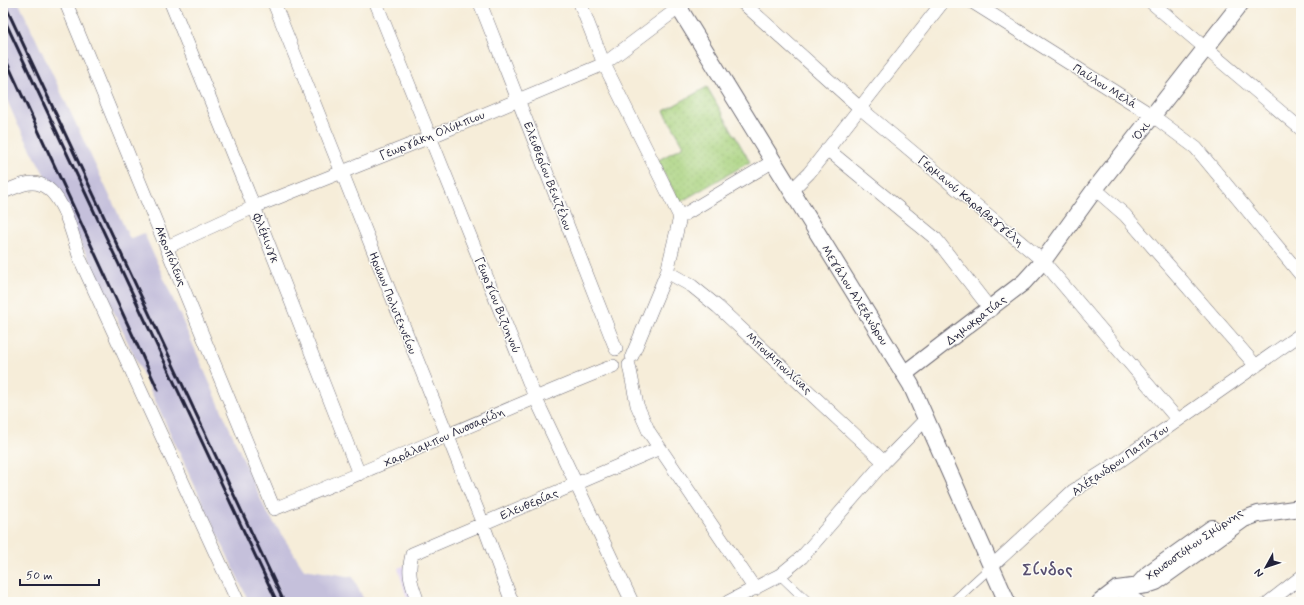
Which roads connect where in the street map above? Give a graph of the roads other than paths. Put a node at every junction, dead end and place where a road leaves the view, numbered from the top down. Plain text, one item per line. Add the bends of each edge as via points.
1 (66, 3) edge
2 (171, 3) edge
3 (274, 3) edge
4 (376, 3) edge
5 (480, 3) edge
6 (580, 3) edge
7 (743, 3) edge
8 (942, 3) edge
9 (974, 3) edge
10 (1152, 3) edge
11 (1241, 3) edge
12 (680, 5) edge
13 (1205, 48) junction
14 (604, 64) junction
15 (518, 99) junction
16 (860, 108) junction
17 (1153, 116) junction
18 (1301, 129) edge
19 (430, 137) junction
20 (828, 149) junction
21 (772, 162) junction
22 (340, 171) junction
23 (1095, 189) junction
24 (3, 192) edge
25 (791, 192) junction
26 (254, 207) junction
27 (680, 217) junction
28 (167, 247) junction
29 (1043, 261) junction
30 (667, 272) junction
31 (1301, 276) edge
32 (991, 310) junction
33 (1301, 334) edge
34 (616, 349) junction
35 (630, 361) junction
36 (613, 366) junction
37 (1256, 366) junction
38 (904, 374) junction
39 (535, 397) junction
40 (925, 420) junction
41 (1178, 420) junction
42 (446, 435) junction
43 (660, 448) junction
44 (884, 462) junction
45 (360, 474) junction
46 (576, 484) junction
47 (1301, 498) edge
48 (1301, 508) edge
49 (274, 509) joint
50 (483, 524) junction
51 (992, 566) junction
52 (780, 575) junction
53 (1301, 577) edge
54 (1137, 586) junction
55 (755, 589) junction
56 (1116, 589) junction
57 (238, 602) edge
58 (418, 602) edge
59 (512, 602) edge
60 (632, 602) edge
61 (728, 602) edge
62 (808, 602) edge
63 (953, 602) edge
64 (1007, 602) edge
65 (1100, 602) edge
66 (1139, 602) edge
67 (1268, 602) edge

1 - 28 street, Ακροπόλεως
2 - 26 street, Φλέμινγκ
3 - 22 street, Ηρώων Πολυτεχνείου
4 - 19 street, Γεωργίου Βιζυηνού
5 - 15 street, Ελευθερίου Βενιζέλου
6 - 14 street
7 - 16 street, Γερμανού Καραβαγγέλη
8 - 16 street
9 - 17 street, Παύλου Μελά
10 - 13 street
11 - 13 street, Όχι
12 - 14 street, Γεωργάκη Ολύμπιου
12 - 21 street, Μεγάλου Αλεξάνδρου
13 - 17 street, Όχι
13 - 18 street
14 - 15 street, Γεωργάκη Ολύμπιου
14 - 27 street
15 - 19 street, Γεωργάκη Ολύμπιου
15 - 34 street, Ελευθερίου Βενιζέλου
16 - 20 street
16 - 29 street, Γερμανού Καραβαγγέλη
17 - 23 street, Όχι
17 - 31 street, Παύλου Μελά via 1196,148
19 - 22 street, Γεωργάκη Ολύμπιου
19 - 39 street, Γεωργίου Βιζυηνού
20 - 25 street
20 - 32 street via 936,239
21 - 25 street, Μεγάλου Αλεξάνδρου
21 - 27 street
22 - 26 street, Γεωργάκη Ολύμπιου
22 - 42 street, Ηρώων Πολυτεχνείου
23 - 29 street, Όχι
23 - 37 street via 1125,215
24 - 57 street via 33,183 44,186 62,207 80,259
25 - 38 street, Μεγάλου Αλεξάνδρου
26 - 28 street, Γεωργάκη Ολύμπιου
26 - 45 street, Φλέμινγκ
27 - 30 street
28 - 49 street, Ακροπόλεως
29 - 32 street, Δημοκρατίας via 1024,282
29 - 41 street, Γερμανού Καραβαγγέλη
30 - 35 street
30 - 44 street, Μπουμπουλίνας via 692,286 718,307
32 - 38 street, Δημοκρατίας
33 - 37 street, Αλέξανδρου Παπάγου
34 - 35 street via 625,349
34 - 36 street via 610,357
35 - 36 street via 623,369
35 - 43 street via 637,404 648,432
36 - 39 street, Χαράλαμπου Λυσσαρίδη
37 - 41 street, Αλέξανδρου Παπάγου
38 - 40 street, Μεγάλου Αλεξάνδρου via 916,395
39 - 42 street, Χαράλαμπου Λυσσαρίδη
39 - 46 street, Γεωργίου Βιζυηνού
40 - 44 street
40 - 51 street, Μεγάλου Αλεξάνδρου
41 - 51 street, Αλέξανδρου Παπάγου via 1073,491
42 - 45 street, Χαράλαμπου Λυσσαρίδη
42 - 50 street, Ηρώων Πολυτεχνείου
43 - 46 street, Ελευθερίας
43 - 55 street
44 - 52 street via 802,557
45 - 49 street, Χαράλαμπου Λυσσαρίδη
46 - 50 street, Ελευθερίας
46 - 60 street, Γεωργίου Βιζυηνού
47 - 54 street, Χρυσοστόμου Σμύρνης via 1239,509 1149,572
48 - 54 street, Χρυσοστόμου Σμύρνης via 1258,514 1244,519 1156,582
50 - 58 street, Ελευθερίας via 412,554 408,568 409,577
50 - 59 street, Ηρώων Πολυτεχνείου
51 - 63 street, Αλέξανδρου Παπάγου
51 - 64 street, Μεγάλου Αλεξάνδρου
52 - 55 street
52 - 62 street
53 - 67 street
54 - 56 street, Χρυσοστόμου Σμύρνης
55 - 61 street
56 - 65 street
56 - 66 street

